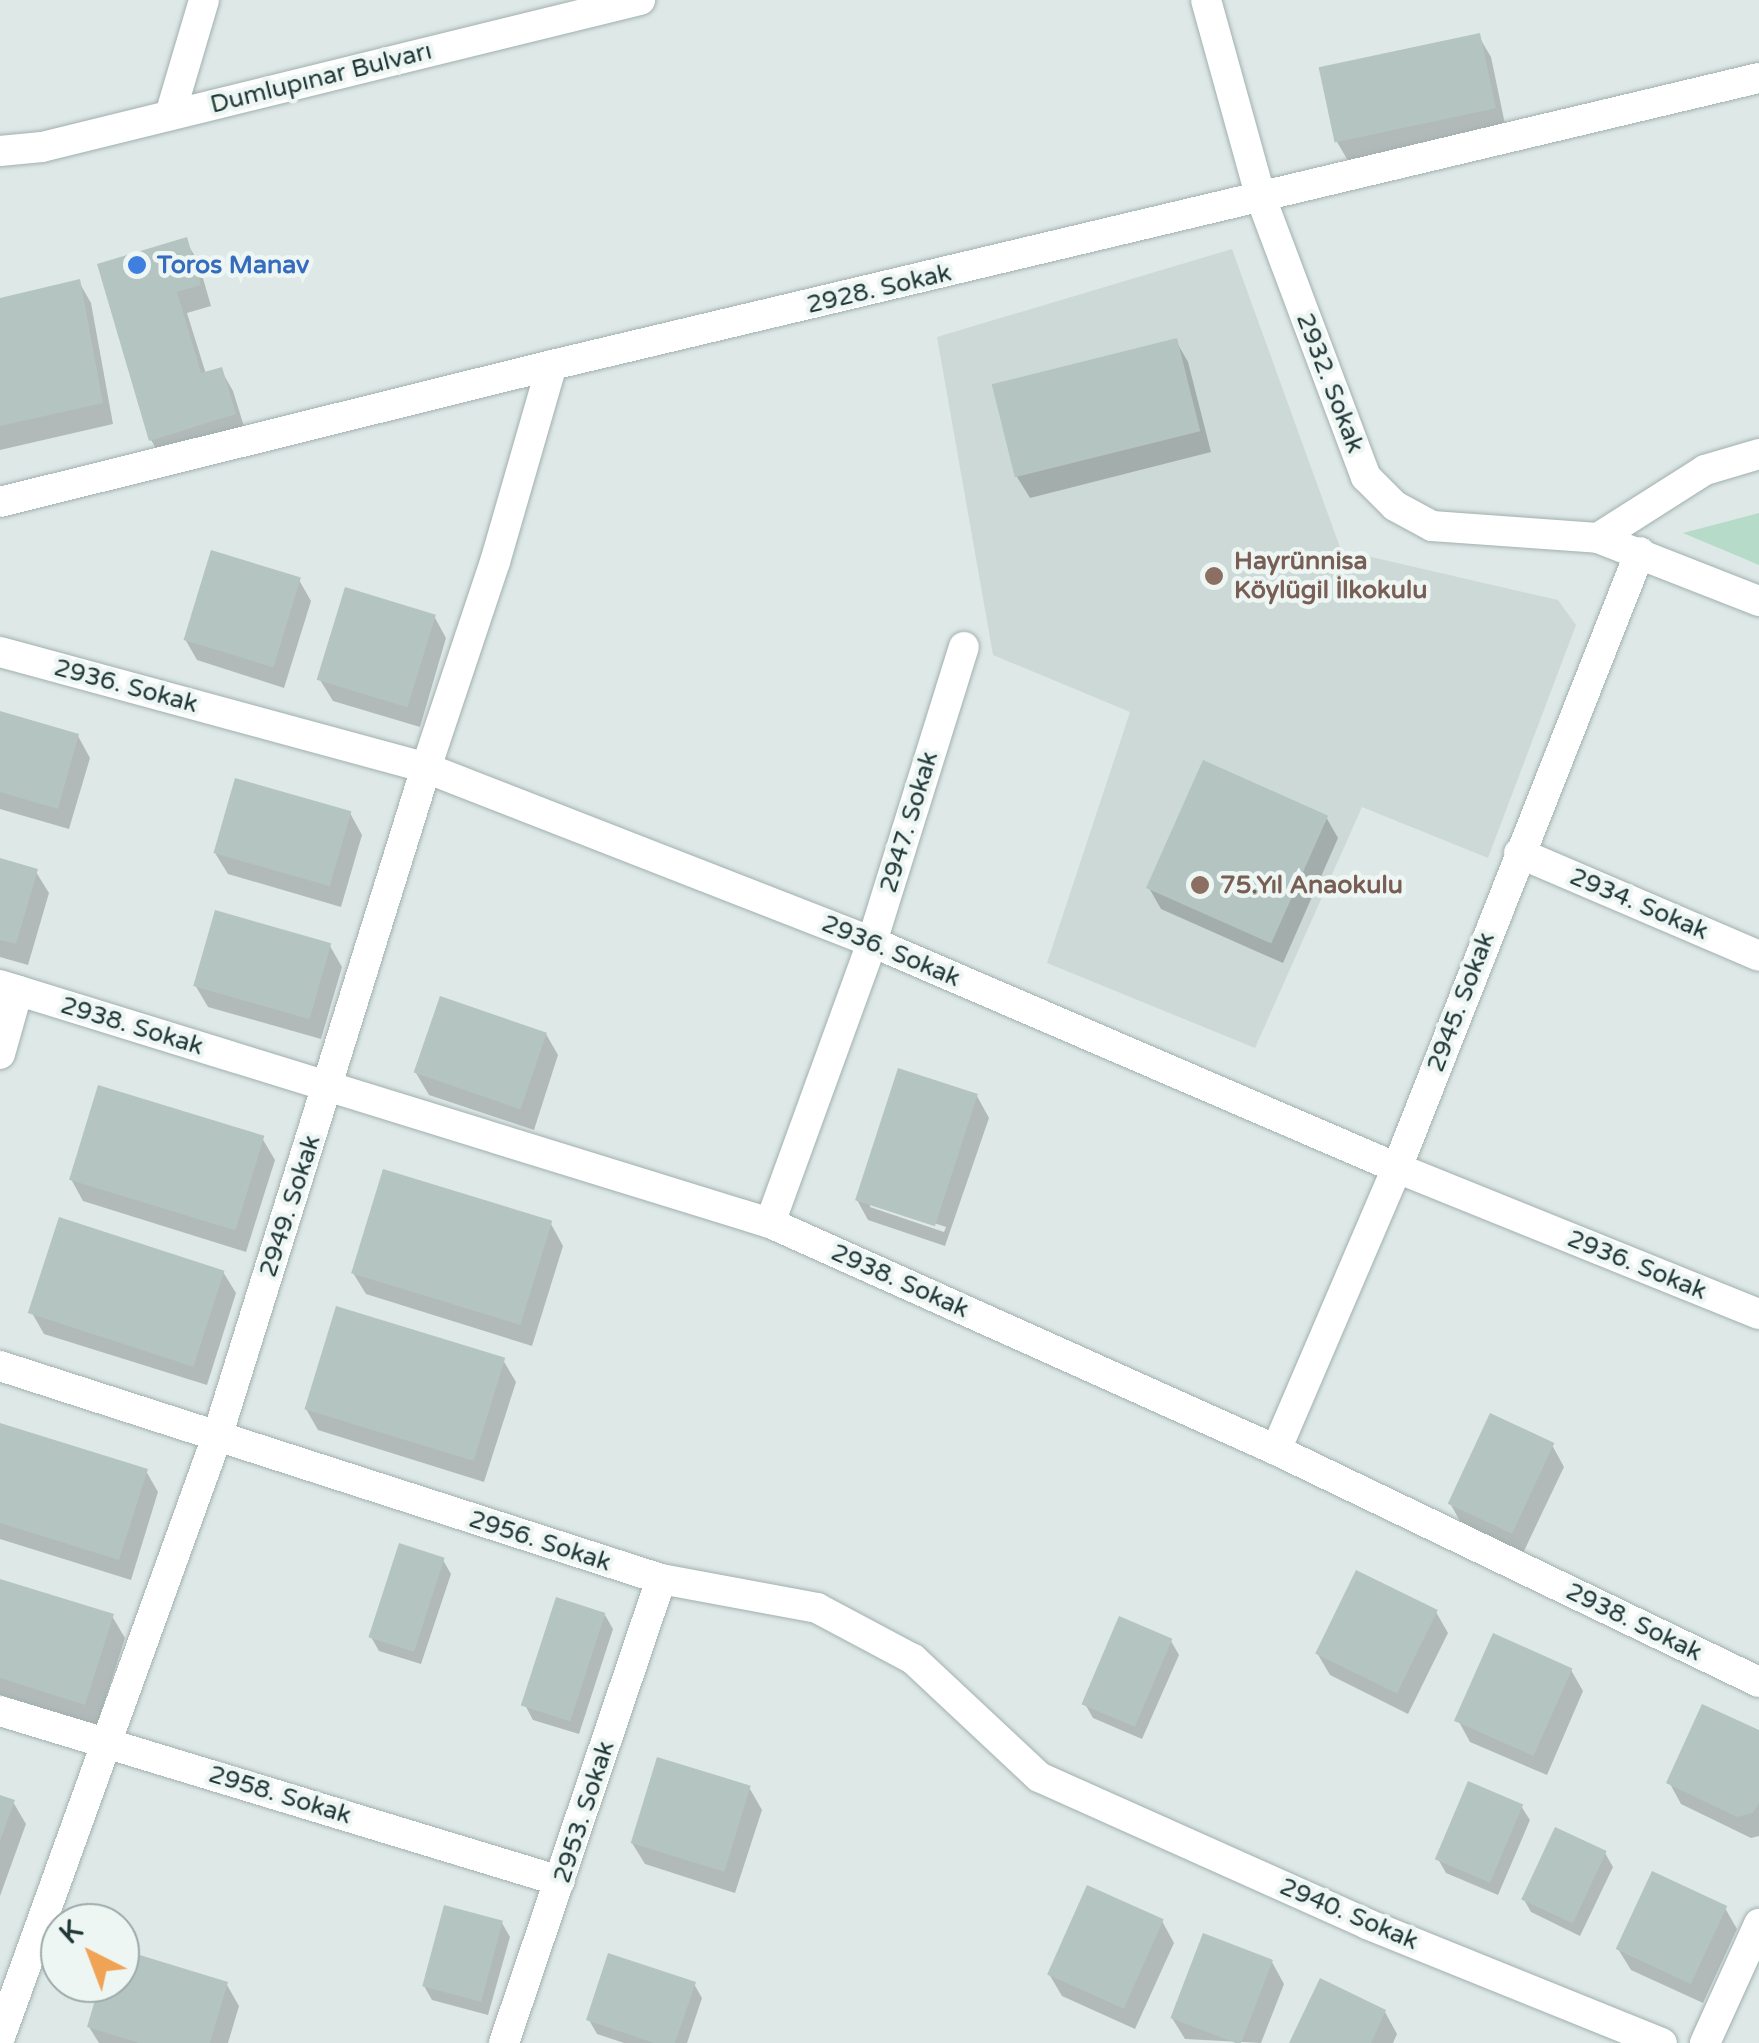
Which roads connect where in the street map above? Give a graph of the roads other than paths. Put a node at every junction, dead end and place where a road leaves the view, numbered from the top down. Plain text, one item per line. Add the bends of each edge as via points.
1 (204, 0) edge
2 (640, 0) edge
3 (1206, 0) edge
4 (1759, 78) edge
5 (170, 116) junction
6 (0, 151) edge
7 (1260, 198) junction
8 (552, 365) junction
9 (1759, 454) edge
10 (0, 502) edge
11 (1598, 538) junction
12 (1640, 552) junction
13 (1759, 601) edge
14 (964, 647) dead end
15 (0, 652) edge
16 (426, 768) junction
17 (1519, 853) junction
18 (872, 942) junction
19 (1759, 956) edge
20 (9, 988) edge
21 (0, 1054) edge
22 (328, 1086) junction
23 (1397, 1168) junction
24 (770, 1223) junction
25 (1759, 1314) edge
26 (0, 1366) edge
27 (216, 1437) junction
28 (1276, 1450) junction
29 (661, 1579) junction
30 (1759, 1682) edge
31 (0, 1711) edge
32 (106, 1742) junction
33 (1039, 1777) joint
34 (560, 1882) junction
35 (1759, 1924) edge
36 (0, 2036) edge
37 (22, 2043) edge
38 (504, 2043) edge
39 (1662, 2043) edge
40 (1705, 2043) edge

1 - 5 street
2 - 5 street, Dumlupınar Bulvarı
3 - 7 street, 2932. Sokak
4 - 7 street, 2928. Sokak
5 - 6 street, Dumlupınar Bulvarı
7 - 8 street, 2928. Sokak
7 - 11 street, 2932. Sokak via 1366,478 1395,506 1432,526
8 - 10 street, 2928. Sokak
8 - 16 street, 2949. Sokak via 496,562
9 - 11 street via 1705,470
11 - 12 street, 2932. Sokak
12 - 13 street, 2932. Sokak
12 - 17 street, 2945. Sokak
14 - 18 street, 2947. Sokak
15 - 16 street, 2936. Sokak
16 - 18 street, 2936. Sokak
16 - 22 street, 2949. Sokak
17 - 19 street, 2934. Sokak
17 - 23 street, 2945. Sokak
18 - 23 street, 2936. Sokak
18 - 24 street, 2947. Sokak
20 - 21 street
20 - 22 street, 2938. Sokak
22 - 24 street, 2938. Sokak
22 - 27 street, 2949. Sokak
23 - 25 street, 2936. Sokak
23 - 28 street, 2945. Sokak
24 - 28 street, 2938. Sokak
26 - 27 street, 2956. Sokak
27 - 29 street, 2956. Sokak
27 - 32 street, 2949. Sokak
28 - 30 street, 2938. Sokak
29 - 33 street, 2956. Sokak via 817,1608 913,1658
29 - 34 street, 2953. Sokak
31 - 32 street, 2958. Sokak
32 - 34 street, 2958. Sokak
32 - 36 street, 2949. Sokak
33 - 39 street, 2940. Sokak via 1367,1924
34 - 38 street, 2953. Sokak
35 - 40 street
36 - 37 street

